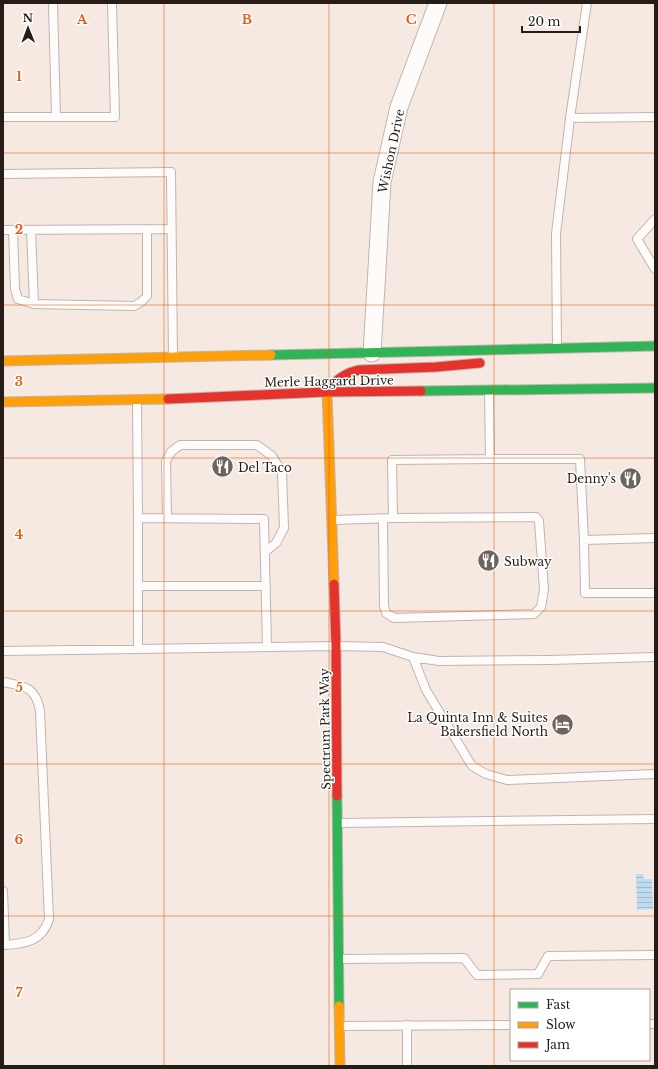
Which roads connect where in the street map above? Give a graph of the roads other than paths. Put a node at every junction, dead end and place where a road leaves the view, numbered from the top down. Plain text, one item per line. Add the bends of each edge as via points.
1 (53, 3) edge
2 (112, 3) edge
3 (438, 3) edge
4 (587, 3) edge
5 (3, 117) edge
6 (56, 117) junction
7 (655, 117) edge
8 (570, 118) junction
9 (3, 174) edge
10 (655, 218) edge
11 (147, 229) junction
12 (171, 229) junction
13 (3, 230) edge
14 (13, 230) junction
15 (31, 230) junction
16 (655, 269) edge
17 (34, 304) junction
18 (655, 346) edge
19 (546, 348) junction
20 (557, 348) junction
21 (372, 353) junction
22 (173, 358) junction
23 (504, 358) dead end
24 (490, 361) dead end
25 (3, 362) edge
26 (655, 388) edge
27 (489, 390) junction
28 (327, 392) junction
29 (137, 400) junction
30 (3, 402) edge
31 (490, 459) junction
32 (138, 518) junction
33 (167, 518) junction
34 (394, 518) junction
35 (383, 519) junction
36 (332, 520) junction
37 (655, 538) edge
38 (584, 540) junction
39 (265, 552) junction
40 (138, 586) junction
41 (266, 586) junction
42 (655, 593) edge
43 (336, 646) junction
44 (267, 647) junction
45 (138, 649) junction
46 (3, 651) edge
47 (413, 657) junction
48 (655, 657) edge
49 (3, 682) edge
50 (655, 774) edge
51 (655, 819) edge
52 (338, 823) junction
53 (3, 891) edge
54 (4, 945) edge
55 (655, 955) edge
56 (339, 959) junction
57 (407, 1025) junction
58 (510, 1025) edge
59 (339, 1026) junction
60 (340, 1066) edge
61 (407, 1066) edge

1 - 6 lane
2 - 6 lane via 115,117
3 - 21 street, Wishon Drive via 399,107 382,182
4 - 8 lane
5 - 6 lane
7 - 8 lane
8 - 20 lane via 556,234
9 - 12 lane via 171,172
10 - 16 lane via 637,239
11 - 12 lane
11 - 15 lane
11 - 17 lane via 147,296 141,302 134,306
12 - 22 lane
13 - 14 lane
14 - 15 lane
14 - 17 lane via 15,290 18,299
15 - 17 lane
18 - 20 main road
19 - 20 main road
19 - 21 main road
19 - 23 main road
21 - 22 main road
22 - 25 main road
24 - 28 main road via 466,365 350,372 332,383
26 - 27 main road, Merle Haggard Drive
27 - 28 main road, Merle Haggard Drive
27 - 31 lane
28 - 29 main road, Merle Haggard Drive
28 - 36 main road, Spectrum Park Way
29 - 30 main road, Merle Haggard Drive
29 - 32 lane
31 - 34 lane via 392,460
31 - 38 lane via 580,459
32 - 33 lane
32 - 40 lane
33 - 39 lane via 264,519
33 - 39 lane via 166,461 171,452 180,445 258,445 272,456 282,472 284,528 276,543
34 - 35 lane
34 - 35 lane via 536,517 540,521 544,590 541,607 534,614 394,618 386,613 384,606
35 - 36 lane
36 - 43 main road, Spectrum Park Way
37 - 38 lane
38 - 42 lane via 584,593
39 - 41 lane
40 - 41 lane
40 - 45 lane
41 - 44 lane
43 - 44 lane
43 - 47 lane via 383,646
43 - 52 main road, Spectrum Park Way
44 - 45 lane
45 - 46 lane
47 - 48 lane via 440,661
47 - 50 lane via 426,690 472,766 486,774 507,780
49 - 54 lane via 28,688 34,693 40,707 48,920 38,937 23,943
51 - 52 lane
52 - 56 main road, Spectrum Park Way
53 - 54 lane
55 - 56 lane via 548,956 538,974 477,975 464,958
56 - 59 main road, Spectrum Park Way
57 - 58 lane
57 - 59 lane
57 - 61 lane
59 - 60 main road, Spectrum Park Way

